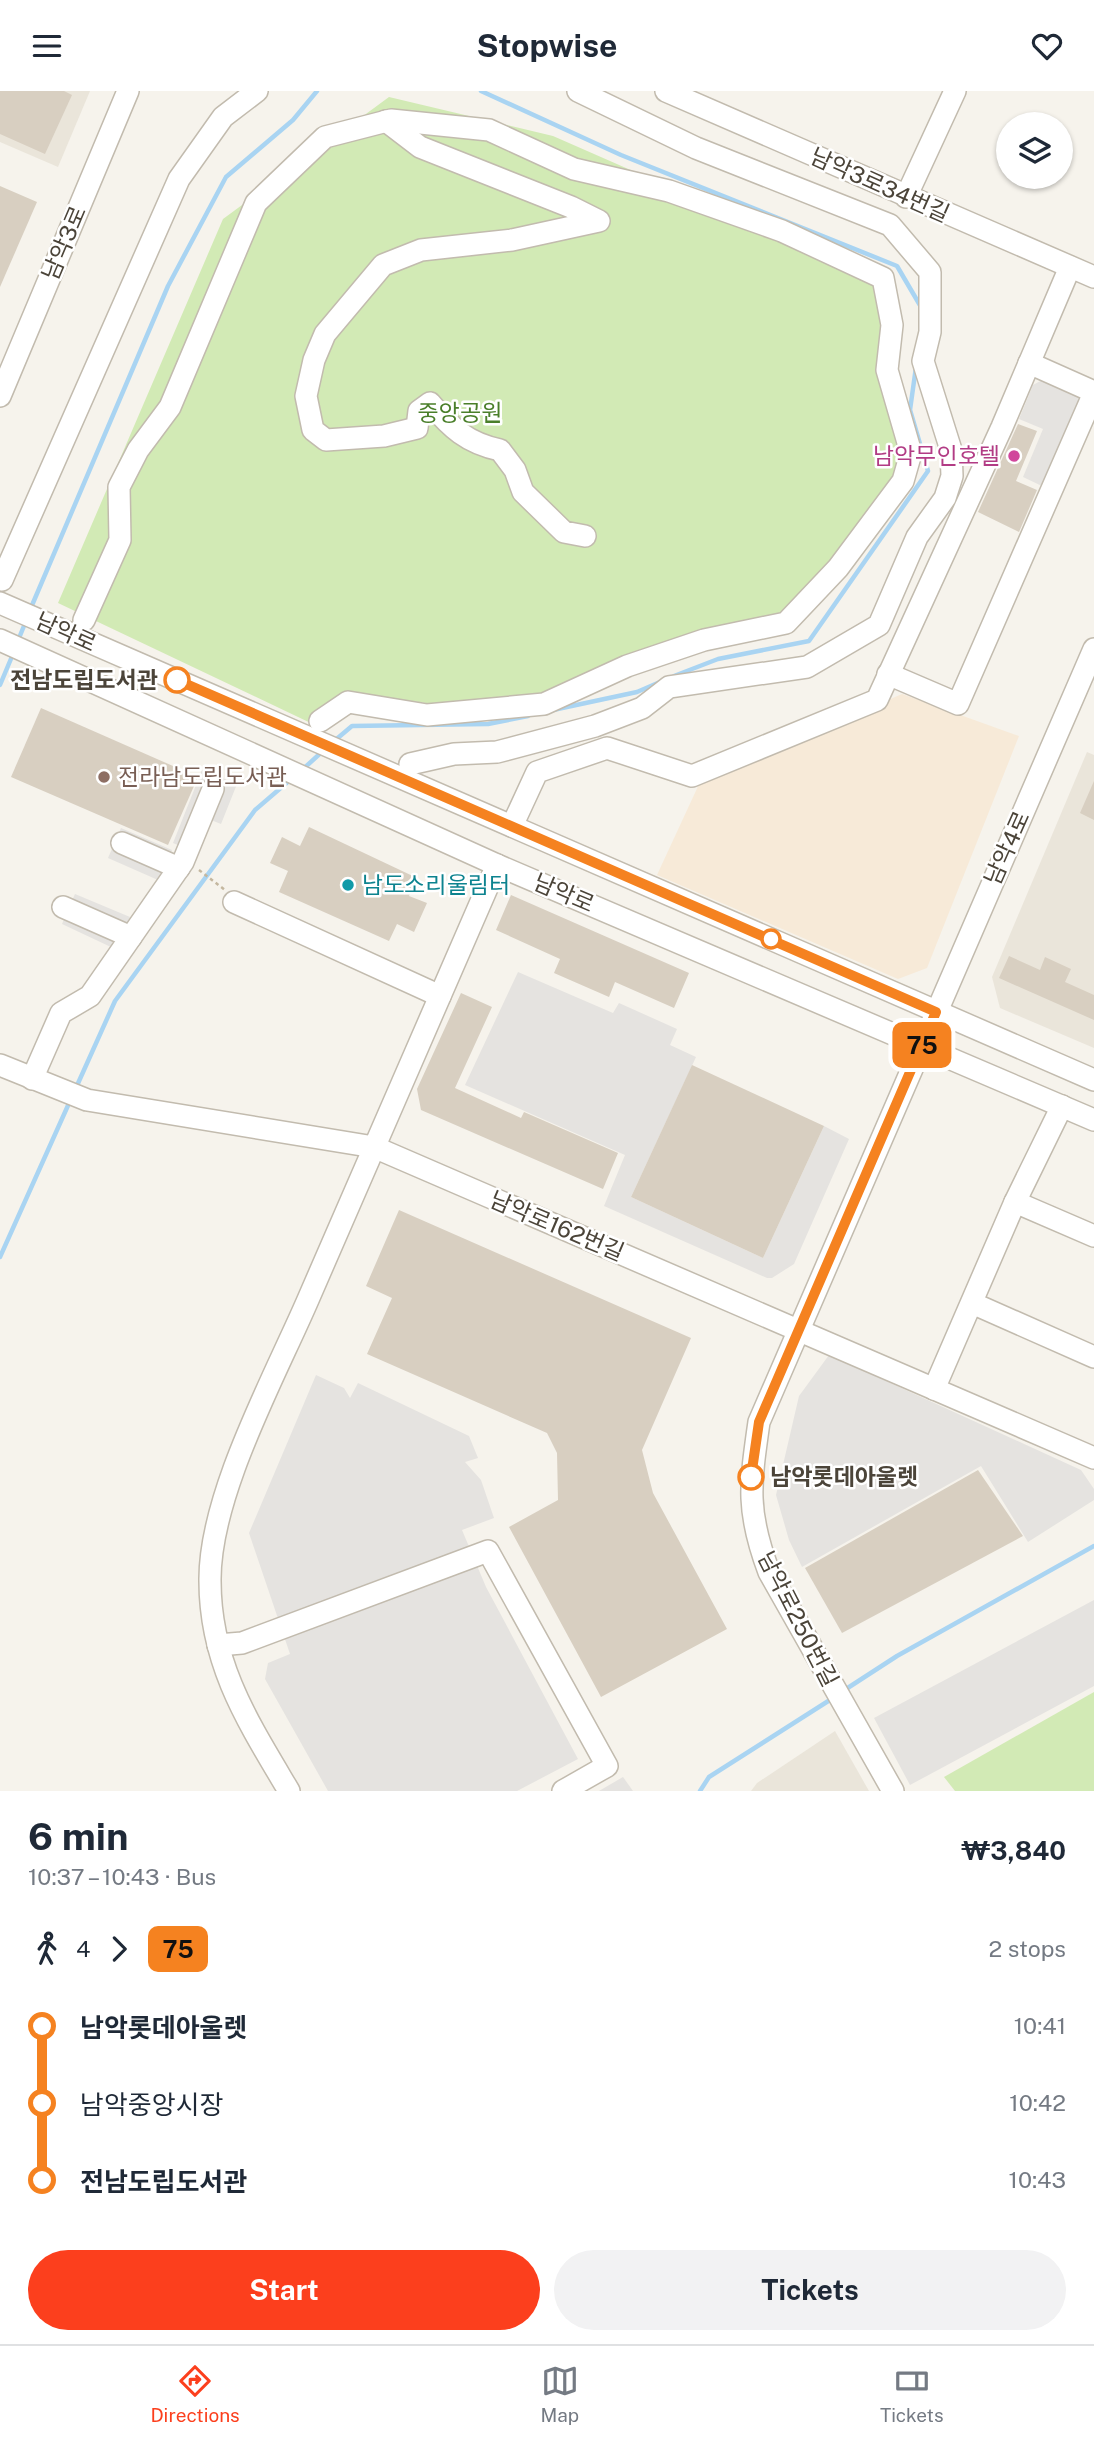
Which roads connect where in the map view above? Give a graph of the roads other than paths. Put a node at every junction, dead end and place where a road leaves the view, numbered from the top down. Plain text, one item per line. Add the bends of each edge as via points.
1 (128, 91) edge
2 (257, 91) edge
3 (578, 91) edge
4 (666, 91) edge
5 (955, 91) edge
6 (386, 121) junction
7 (906, 197) junction
8 (1070, 267) junction
9 (1094, 278) edge
10 (1029, 363) junction
11 (1094, 393) edge
12 (0, 396) edge
13 (586, 535) dead end
14 (2, 580) dead end
15 (0, 603) edge
16 (84, 620) dead end
17 (0, 640) edge
18 (1094, 649) edge
19 (888, 674) junction
20 (320, 721) dead end
21 (410, 764) dead end
22 (213, 789) dead end
23 (512, 826) junction
24 (122, 843) dead end
25 (497, 865) junction
26 (185, 866) junction
27 (233, 902) dead end
28 (63, 907) dead end
29 (131, 937) junction
30 (440, 996) junction
31 (936, 1012) junction
32 (921, 1047) junction
33 (0, 1065) edge
34 (1094, 1080) edge
35 (36, 1081) junction
36 (1062, 1106) junction
37 (1094, 1120) edge
38 (374, 1147) junction
39 (1015, 1202) junction
40 (1094, 1236) edge
41 (972, 1303) junction
42 (797, 1330) junction
43 (1094, 1357) edge
44 (934, 1389) junction
45 (1094, 1458) edge
46 (218, 1644) junction
47 (289, 1791) edge
48 (563, 1791) edge
49 (893, 1791) edge

1 - 12 street, 남악3로
2 - 14 street via 223,117 179,179
3 - 21 street via 696,148 890,225 930,272 930,332 923,361 951,450 952,475 945,498 917,537 879,625 807,667 669,687 642,708 595,726 497,752 454,754
4 - 7 street, 남악3로34번길
5 - 7 street
6 - 13 street via 420,147 599,221 512,240 421,250 383,265 325,334 306,396 313,430 326,440 384,436 417,428 419,411 430,403 458,435 500,450 515,470 523,492 564,533
6 - 16 street via 325,138 256,203 170,407 138,450 119,487 120,540
6 - 20 street via 489,130 574,169 669,191 782,230 883,278 892,325 887,370 911,453 903,481 838,568 786,623 704,640 627,666 544,704 427,715 348,702
7 - 8 street, 남악3로34번길
8 - 9 street, 남악3로34번길
8 - 10 street
10 - 11 street
10 - 19 street
11 - 19 street via 958,704
15 - 23 street, 남악로
17 - 25 street, 남악로
18 - 31 street, 남악4로
19 - 23 street via 877,700 692,776 607,748 537,772
22 - 26 street
23 - 31 street, 남악로
24 - 26 street
25 - 30 street
25 - 32 street, 남악로
26 - 29 street
27 - 30 street
28 - 29 street
29 - 35 street via 90,996 61,1013
30 - 38 street
31 - 32 street, 남악4로
31 - 34 street, 남악로
32 - 36 street, 남악로
32 - 42 street, 남악로250번길
33 - 35 street, 남악로162번길
35 - 38 street, 남악로162번길 via 87,1100
36 - 37 street, 남악로
36 - 39 street
38 - 42 street, 남악로162번길
38 - 46 street via 216,1522 210,1579
39 - 40 street
39 - 41 street
41 - 43 street
41 - 44 street
42 - 44 street, 남악로162번길
42 - 49 street, 남악로250번길 via 759,1422 750,1485 754,1533 769,1571
44 - 45 street, 남악로162번길
46 - 47 street via 225,1676
46 - 48 street via 242,1643 488,1551 607,1766

